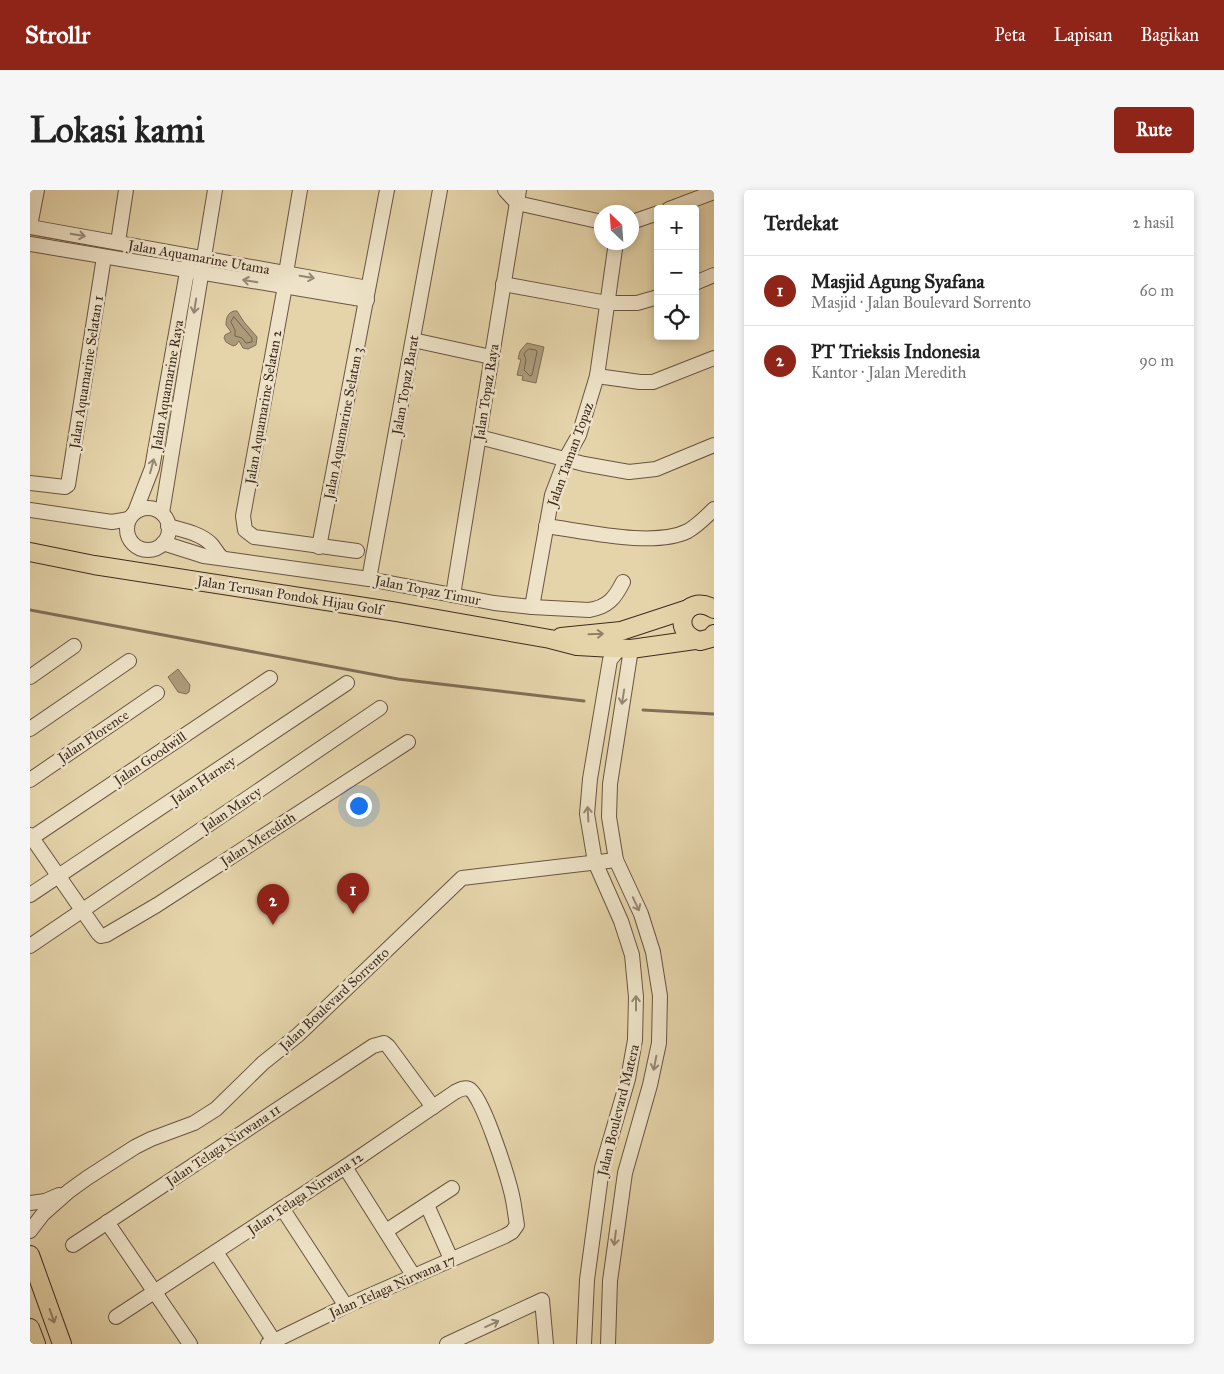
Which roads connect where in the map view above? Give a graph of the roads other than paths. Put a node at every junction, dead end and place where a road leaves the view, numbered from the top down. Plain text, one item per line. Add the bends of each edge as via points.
1 (37, 190) edge
2 (126, 190) edge
3 (215, 190) edge
4 (300, 190) edge
5 (387, 190) edge
6 (440, 190) edge
7 (505, 190) edge
8 (714, 192) edge
9 (518, 197) edge
10 (680, 205) edge
11 (654, 214) edge
12 (594, 220) edge
13 (639, 220) edge
14 (30, 226) edge
15 (118, 242) junction
16 (30, 244) edge
17 (615, 250) edge
18 (104, 257) junction
19 (196, 257) junction
20 (194, 271) junction
21 (714, 275) edge
22 (286, 280) junction
23 (699, 281) edge
24 (503, 284) junction
25 (368, 294) junction
26 (654, 298) edge
27 (607, 303) junction
28 (414, 340) junction
29 (491, 357) junction
30 (714, 358) edge
31 (597, 376) junction
32 (478, 437) junction
33 (714, 445) edge
34 (566, 458) junction
35 (30, 484) edge
36 (714, 509) edge
37 (30, 510) edge
38 (165, 520) junction
39 (130, 521) junction
40 (546, 526) junction
41 (163, 543) junction
42 (319, 547) junction
43 (357, 551) dead end
44 (30, 552) edge
45 (220, 558) junction
46 (369, 579) junction
47 (623, 582) dead end
48 (453, 595) junction
49 (712, 600) edge
50 (532, 607) junction
51 (688, 609) junction
52 (641, 625) junction
53 (550, 639) junction
54 (706, 640) edge
55 (74, 646) dead end
56 (625, 649) junction
57 (129, 661) dead end
58 (30, 677) edge
59 (270, 678) dead end
60 (347, 683) dead end
61 (156, 693) dead end
62 (380, 708) dead end
63 (30, 729) edge
64 (408, 742) dead end
65 (30, 780) edge
66 (31, 837) edge
67 (616, 860) junction
68 (595, 862) junction
69 (58, 876) junction
70 (30, 895) edge
71 (82, 910) junction
72 (30, 946) edge
73 (636, 1026) junction
74 (659, 1029) junction
75 (433, 1107) junction
76 (345, 1167) junction
77 (452, 1188) dead end
78 (69, 1191) junction
79 (30, 1203) edge
80 (427, 1205) junction
81 (282, 1208) junction
82 (595, 1212) junction
83 (619, 1215) junction
84 (107, 1222) junction
85 (515, 1229) joint
86 (30, 1231) edge
87 (386, 1231) junction
88 (73, 1245) dead end
89 (216, 1252) junction
90 (30, 1255) edge
91 (451, 1259) junction
92 (413, 1275) junction
93 (154, 1292) junction
94 (346, 1306) junction
95 (585, 1313) junction
96 (609, 1314) junction
97 (116, 1317) dead end
98 (30, 1328) edge
99 (271, 1342) edge
100 (36, 1344) edge
101 (62, 1344) edge
102 (190, 1344) edge
103 (447, 1344) edge
104 (546, 1344) edge
105 (584, 1344) edge
106 (608, 1344) edge

1 - 14 street
2 - 15 street
3 - 19 street, Jalan Aquamarine Raya
4 - 22 street, Jalan Aquamarine Selatan 2
5 - 25 street, Jalan Aquamarine Selatan 3
6 - 28 street, Jalan Topaz Barat
7 - 9 street
8 - 10 street
9 - 12 street
9 - 24 street, Jalan Topaz Raya
11 - 13 street
14 -> 15 street, Jalan Aquamarine Utama
15 - 19 street, Jalan Aquamarine Utama
16 - 18 street, Jalan Aquamarine Utama
17 - 27 street, Jalan Taman Topaz
18 - 20 street, Jalan Aquamarine Utama
18 - 35 street, Jalan Aquamarine Selatan 1 via 68,484 65,487
19 - 20 street, Jalan Aquamarine Raya
19 - 22 street, Jalan Aquamarine Utama
22 -> 20 street, Jalan Aquamarine Utama
20 -> 38 street, Jalan Aquamarine Raya
39 -> 20 street, Jalan Aquamarine Raya via 152,468
21 - 23 street
22 - 25 street, Jalan Aquamarine Utama
22 - 42 street, Jalan Aquamarine Selatan 2 via 243,516 244,527 254,537
24 - 27 street
24 - 29 street, Jalan Topaz Raya
25 - 42 street, Jalan Aquamarine Selatan 3
26 - 27 street via 637,303
27 - 31 street, Jalan Taman Topaz
28 - 29 street
28 - 46 street, Jalan Topaz Barat
29 - 32 street, Jalan Topaz Raya
30 - 31 street via 653,382
31 - 34 street, Jalan Taman Topaz via 579,435
32 - 34 street
32 - 48 street, Jalan Topaz Raya
33 - 34 street via 644,472 612,469
34 - 40 street, Jalan Taman Topaz via 552,495
36 - 40 street via 686,532 645,540
37 - 39 street via 112,522
38 - 39 street via 156,509 142,508
38 - 41 street via 168,531
38 - 45 street via 204,539
39 - 41 street via 129,538 139,548 154,549
40 - 50 street, Jalan Taman Topaz
41 - 45 street, Jalan Topaz Timur
42 - 43 street
44 - 53 main road, Jalan Terusan Pondok Hijau Golf
45 - 46 street, Jalan Topaz Timur
46 - 48 street, Jalan Topaz Timur
47 - 50 street, Jalan Topaz Timur via 611,602 597,609
48 - 50 street, Jalan Topaz Timur
49 - 51 main road, Jalan Terusan Pondok Hijau Golf
51 - 52 main road, Jalan Terusan Pondok Hijau Golf
51 - 54 main road via 682,626 687,635
53 -> 52 main road, Jalan Terusan Pondok Hijau Golf via 607,634
52 - 56 main road
53 - 56 main road, Jalan Terusan Pondok Hijau Golf via 577,646
54 - 56 main road, Jalan Terusan Pondok Hijau Golf
55 - 58 street
56 -> 67 street, Jalan Boulevard Matera via 608,817
68 -> 56 street, Jalan Boulevard Matera via 587,814 590,779 610,660
57 - 63 street
59 - 66 street, Jalan Goodwill
60 - 69 street, Jalan Harney
61 - 65 street, Jalan Florence
62 - 71 street, Jalan Marcy
64 - 71 street, Jalan Meredith via 158,905 106,935 98,933
66 - 69 street
67 - 68 street, Jalan Boulevard Sorrento
67 -> 74 street, Jalan Boulevard Matera via 641,914 652,952 660,996
73 -> 68 street, Jalan Boulevard Matera via 632,956 621,921
68 - 78 street, Jalan Boulevard Sorrento via 462,878 216,1109 194,1123 151,1139
69 - 70 street, Jalan Harney
69 - 71 street
71 - 72 street, Jalan Marcy
73 - 74 street
73 - 82 street, Jalan Boulevard Matera via 628,1079 602,1168
74 -> 83 street, Jalan Boulevard Matera via 650,1085 625,1173
75 - 76 street, Jalan Telaga Nirwana 12
75 - 84 street, Jalan Telaga Nirwana 11 via 388,1046 384,1043 372,1046
75 - 85 street, Jalan Telaga Nirwana 12 via 464,1088 477,1097 509,1184
76 - 81 street, Jalan Telaga Nirwana 12
76 - 87 street
77 - 80 street
78 - 79 street, Jalan Boulevard Sorrento
78 - 86 street, Jalan Boulevard Sorrento via 42,1214
80 - 87 street
80 - 91 street
81 - 89 street, Jalan Telaga Nirwana 12
81 - 94 street
82 - 83 street
82 - 95 street, Jalan Boulevard Matera
83 -> 96 street, Jalan Boulevard Matera
84 - 88 street, Jalan Telaga Nirwana 11
84 - 93 street
85 - 91 street, Jalan Telaga Nirwana 17
87 - 92 street
89 - 93 street, Jalan Telaga Nirwana 12
89 - 99 street
90 -> 101 main road
91 - 92 street, Jalan Telaga Nirwana 17
92 - 94 street, Jalan Telaga Nirwana 17
93 - 97 street, Jalan Telaga Nirwana 12
93 - 102 street
94 - 99 street, Jalan Telaga Nirwana 17
95 - 96 street
95 - 105 street, Jalan Boulevard Matera
96 - 106 street, Jalan Boulevard Matera
98 - 100 main road
103 -> 104 street via 542,1300

